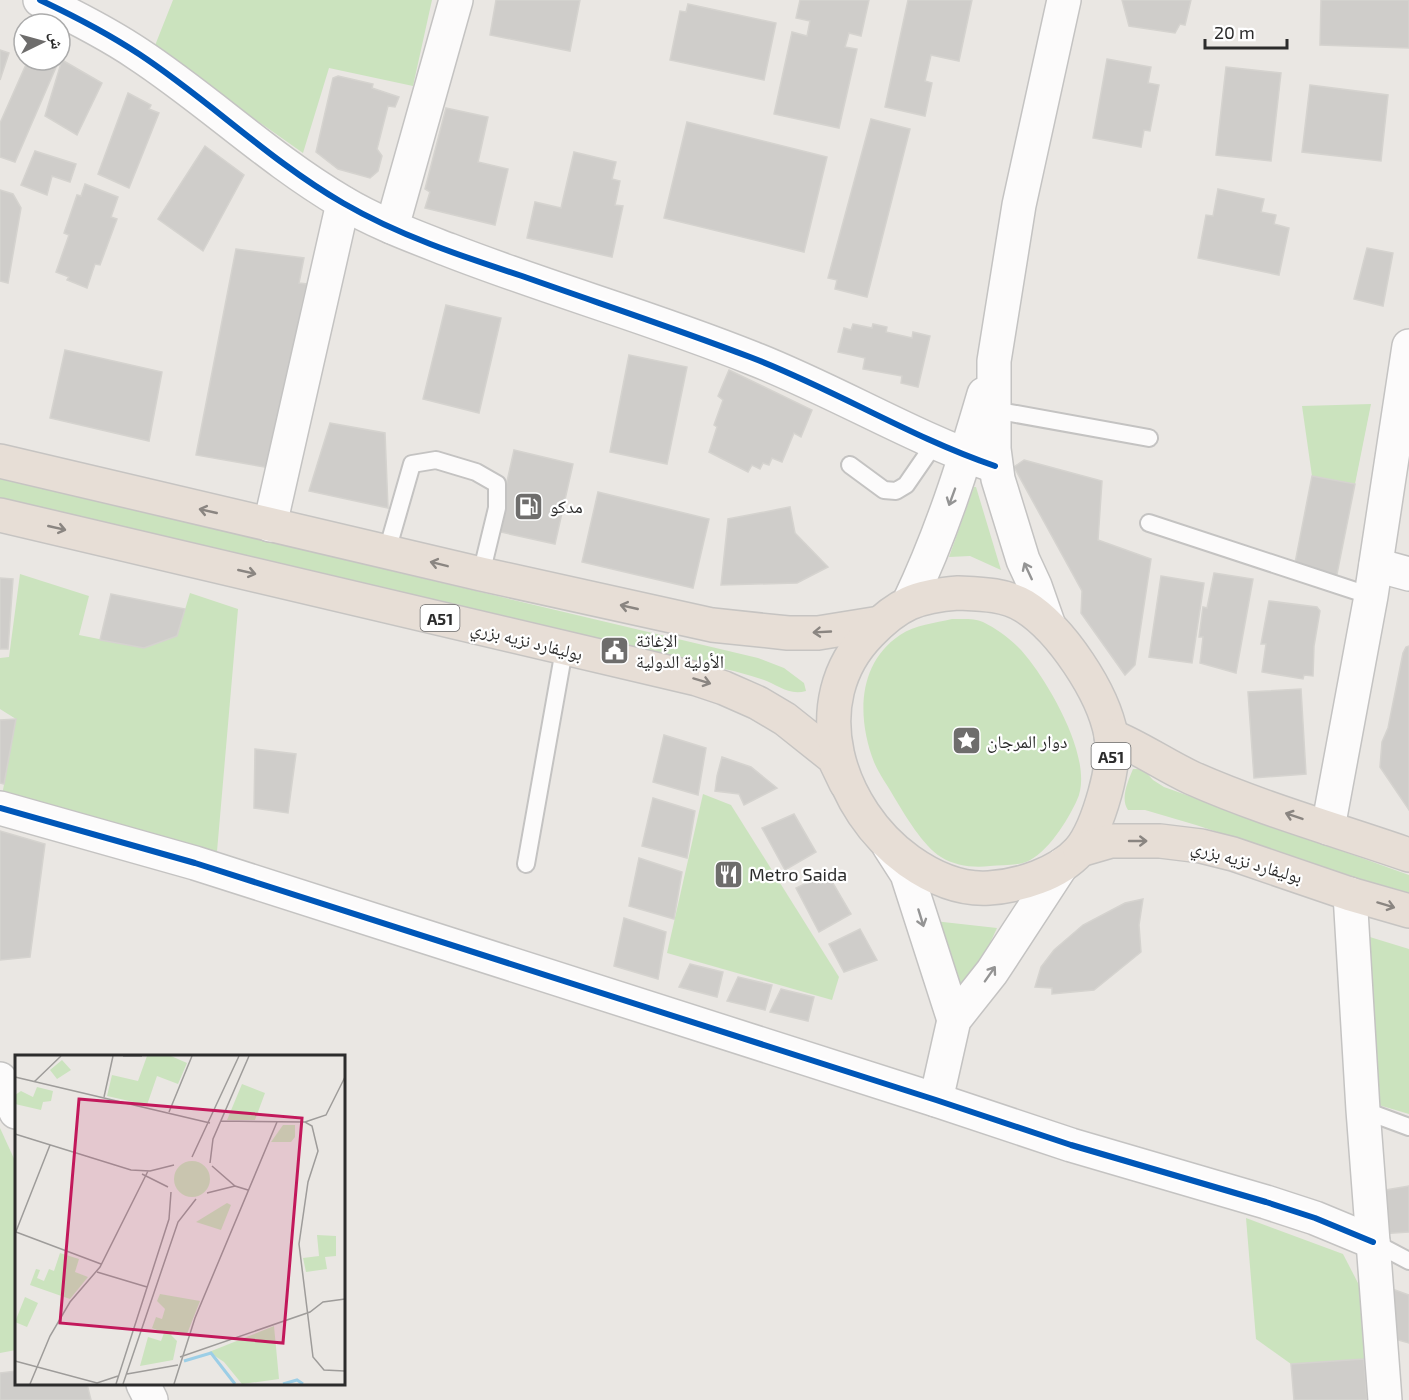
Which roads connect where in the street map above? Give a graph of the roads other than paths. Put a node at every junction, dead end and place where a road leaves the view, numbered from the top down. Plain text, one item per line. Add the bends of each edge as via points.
1 (40, 0) edge
2 (456, 0) edge
3 (1064, 0) edge
4 (343, 203) junction
5 (392, 227) junction
6 (1409, 346) edge
7 (994, 361) junction
8 (994, 411) junction
9 (1149, 438) dead end
10 (935, 443) junction
11 (0, 461) edge
12 (981, 461) junction
13 (850, 465) dead end
14 (0, 515) edge
15 (1149, 523) dead end
16 (270, 525) junction
17 (387, 551) junction
18 (1376, 565) junction
19 (481, 574) junction
20 (1409, 574) edge
21 (1371, 596) junction
22 (909, 602) junction
23 (880, 623) junction
24 (1049, 626) junction
25 (564, 650) junction
26 (1111, 736) junction
27 (846, 783) junction
28 (0, 807) edge
29 (1328, 828) junction
30 (889, 846) junction
31 (1409, 855) edge
32 (1071, 858) junction
33 (526, 864) dead end
34 (1350, 894) junction
35 (1409, 911) edge
36 (954, 1020) junction
37 (0, 1079) edge
38 (936, 1100) junction
39 (15, 1110) edge
40 (1363, 1110) junction
41 (1409, 1127) edge
42 (1373, 1242) junction
43 (1409, 1261) edge
44 (144, 1385) edge
45 (152, 1400) edge
46 (1385, 1400) edge

1 - 4 street via 139,54
2 - 5 street
3 - 7 street via 1019,205
4 - 5 street
4 - 16 street
5 - 10 street via 753,358
6 - 18 street
7 - 8 street
7 - 12 street
8 - 9 lane
8 - 12 street
10 - 12 street
10 - 13 lane via 906,485 896,491 884,490
16 -> 11 highway, A51
12 -> 22 street via 944,521
24 -> 12 street via 1002,497
14 -> 25 highway, بوليفارد نزيه بزري / A51 via 268,576
15 - 21 lane
16 - 17 highway, A51
19 -> 17 highway, A51
17 - 19 lane via 412,464 436,460 476,472 497,484 497,508
18 - 20 street
18 - 21 street
23 -> 19 highway, A51 via 818,633 752,630 712,625
21 - 29 street
22 - 23 highway, A51
22 - 24 highway, A51 via 931,595 993,595 1023,605
23 - 27 highway, A51 via 846,665 836,692 834,724
24 - 26 highway, A51 via 1074,656 1098,698
25 -> 27 highway, بوليفارد نزيه بزري / A51 via 697,680 758,703 834,758
25 - 33 lane
29 -> 26 highway, A51 via 1193,778
26 - 32 highway, A51 via 1110,774 1100,813
27 - 30 highway, A51
28 - 38 street via 195,863
29 - 31 highway, A51
30 - 32 highway, A51 via 954,886 1009,885 1029,880
30 -> 36 street via 907,874
32 -> 34 highway, بوليفارد نزيه بزري / A51 via 1111,842 1200,846
36 -> 32 street
34 -> 35 highway, بوليفارد نزيه بزري / A51
34 - 40 street
36 - 38 street
37 - 39 street
38 - 42 street via 1071,1145 1266,1202
40 - 41 lane
40 - 42 street
42 - 43 lane
42 - 46 street
44 - 45 street

